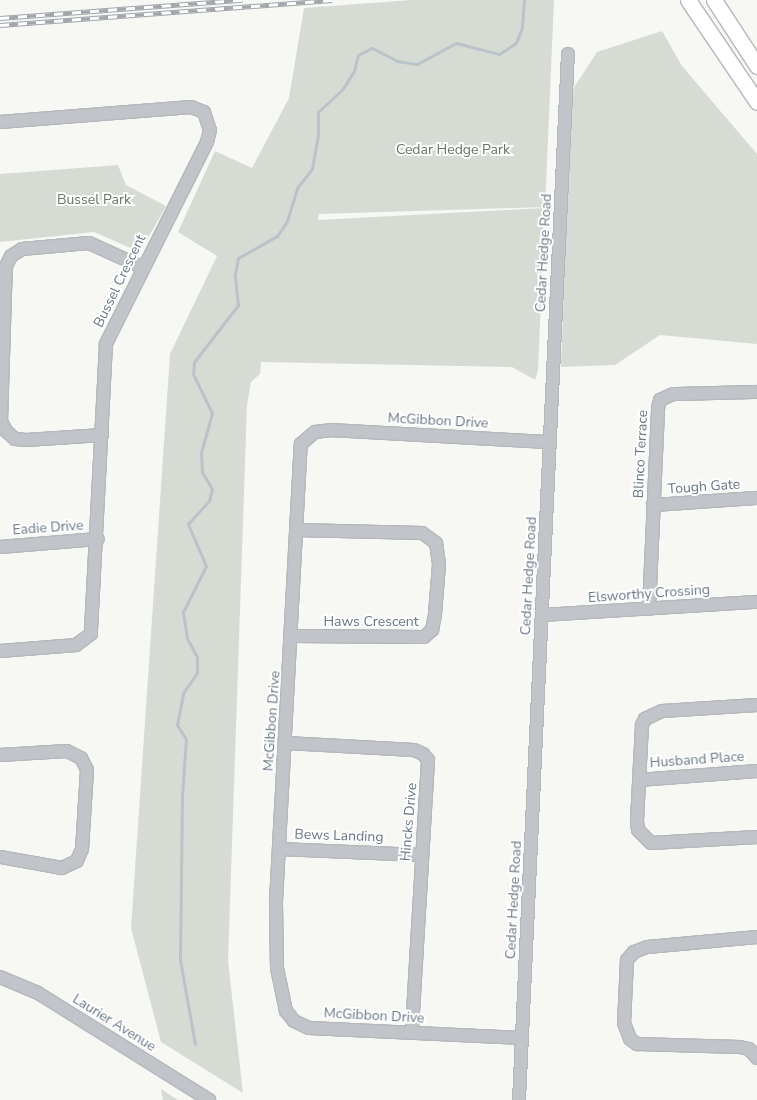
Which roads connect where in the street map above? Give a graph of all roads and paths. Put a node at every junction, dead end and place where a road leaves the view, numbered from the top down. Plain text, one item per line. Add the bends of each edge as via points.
1 (688, 0) edge
2 (714, 0) edge
3 (568, 54) dead end
4 (757, 66) edge
5 (757, 102) edge
6 (0, 122) edge
7 (142, 267) junction
8 (757, 392) edge
9 (102, 435) junction
10 (550, 442) junction
11 (757, 498) edge
12 (653, 505) junction
13 (297, 530) junction
14 (98, 539) junction
15 (0, 547) edge
16 (757, 602) edge
17 (649, 609) junction
18 (542, 615) junction
19 (292, 636) junction
20 (0, 651) edge
21 (757, 705) edge
22 (286, 743) junction
23 (0, 756) edge
24 (757, 771) edge
25 (639, 780) junction
26 (757, 837) edge
27 (279, 849) junction
28 (421, 855) junction
29 (0, 857) edge
30 (757, 937) edge
31 (0, 977) edge
32 (412, 1033) junction
33 (522, 1038) junction
34 (757, 1058) edge
35 (209, 1100) edge
36 (519, 1100) edge

1 - 5 main road
2 - 4 main road
3 - 10 street, Cedar Hedge Road
6 - 7 street, Bussel Crescent via 181,107 198,108 204,112 210,130 207,142
7 - 9 street, Bussel Crescent via 106,344
7 - 9 street via 89,243 22,249 11,256 6,266 1,421 6,432 15,439 26,440
8 - 12 street, Blinco Terrace via 673,394 660,400
9 - 14 street, Bussel Crescent
10 - 13 street, McGibbon Drive via 332,430 315,432 306,437 299,449
10 - 18 street, Cedar Hedge Road
11 - 12 street, Tough Gate
12 - 17 street, Blinco Terrace
13 - 19 street, McGibbon Drive
13 - 19 street, Haws Crescent via 422,533 436,543 439,564 436,614 432,630 424,637
14 - 15 street, Eadie Drive
14 - 20 street, Bussel Crescent via 93,627 87,638 76,645
16 - 17 street, Elsworthy Crossing
17 - 18 street, Elsworthy Crossing
18 - 33 street, Cedar Hedge Road
19 - 22 street, McGibbon Drive
21 - 25 street via 662,711 650,715 642,725
22 - 27 street, McGibbon Drive
22 - 28 street, Hincks Drive via 414,750 423,754 429,763
23 - 29 street via 67,751 81,758 87,770 82,849 77,860 62,868
24 - 25 street, Husband Place
25 - 26 street via 638,830 651,843
27 - 28 street, Bews Landing
27 - 32 street, McGibbon Drive via 277,968 286,1011 294,1021 309,1028
28 - 32 street, Hincks Drive
30 - 34 street via 647,947 634,952 627,960 624,1023 630,1039 637,1044 740,1047 749,1049
31 - 35 street, Laurier Avenue via 38,994
32 - 33 street, McGibbon Drive
33 - 36 street, Cedar Hedge Road

